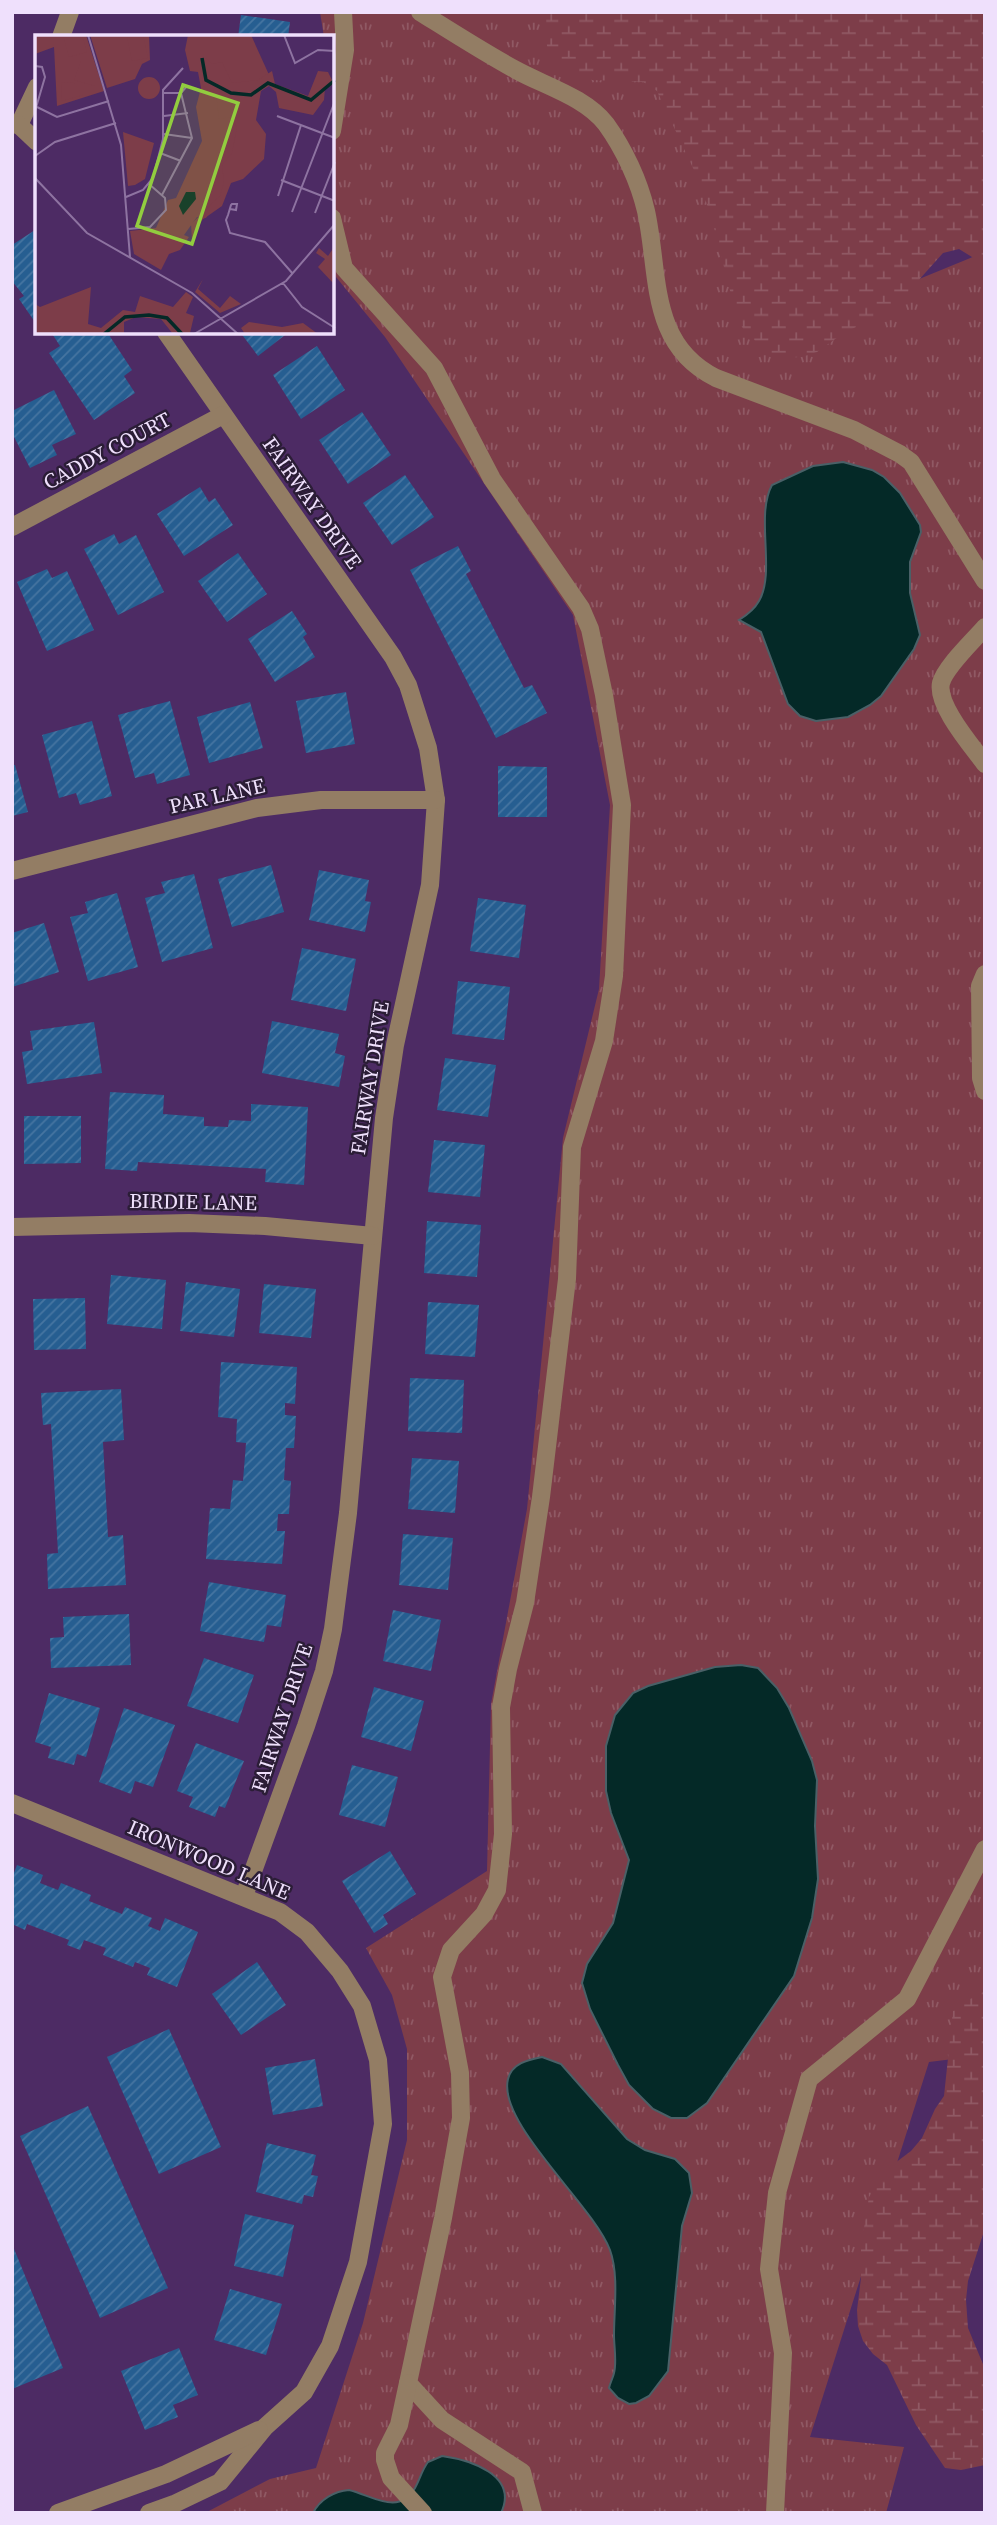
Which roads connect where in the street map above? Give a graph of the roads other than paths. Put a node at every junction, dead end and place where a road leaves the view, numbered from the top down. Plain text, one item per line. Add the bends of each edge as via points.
1 (343, 12) edge
2 (420, 12) edge
3 (35, 91) edge
4 (334, 119) edge
5 (16, 124) edge
6 (35, 140) edge
7 (334, 226) edge
8 (167, 334) edge
9 (223, 415) junction
10 (12, 527) edge
11 (985, 581) edge
12 (985, 627) edge
13 (985, 764) edge
14 (436, 800) junction
15 (12, 871) edge
16 (985, 974) edge
17 (985, 1091) edge
18 (12, 1227) edge
19 (373, 1236) junction
20 (12, 1803) edge
21 (985, 1849) edge
22 (244, 1896) junction
23 (408, 2383) junction
24 (265, 2427) junction
25 (58, 2513) edge
26 (149, 2513) edge
27 (423, 2513) edge
28 (533, 2513) edge
29 (775, 2513) edge

1 - 4 street via 345,50
2 - 11 street via 503,63 583,104 605,123 631,168 645,206 669,334 695,366 854,430 900,454 918,471
3 - 5 street
5 - 6 street
7 - 23 street via 344,268 434,368 492,479 581,608 604,695 622,805 609,1017 572,1147 566,1279 541,1497 525,1603 501,1707 503,1834 497,1890 484,1914 451,1950 442,1977 460,2073 461,2118
8 - 9 street, FAIRWAY DRIVE
9 - 10 street, CADDY COURT
9 - 14 street, FAIRWAY DRIVE via 408,684 428,748
12 - 13 street via 941,682 951,717
14 - 15 street, PAR LANE via 321,800 257,808
14 - 19 street, FAIRWAY DRIVE via 430,885 395,1045
16 - 17 street via 980,986
18 - 19 street, BIRDIE LANE via 189,1223
19 - 22 street, FAIRWAY DRIVE via 333,1629 306,1726
20 - 22 street, IRONWOOD LANE
21 - 29 street via 907,1999 810,2080 777,2193 769,2269 783,2353
22 - 24 street, IRONWOOD LANE via 281,1912 307,1932 362,2006 378,2060 383,2124 358,2262 330,2346 304,2392
23 - 27 street via 399,2425 385,2454 386,2468
23 - 28 street via 442,2420 522,2472
24 - 25 street, IRONWOOD LANE via 166,2474
24 - 26 street, IRONWOOD LANE via 220,2482

